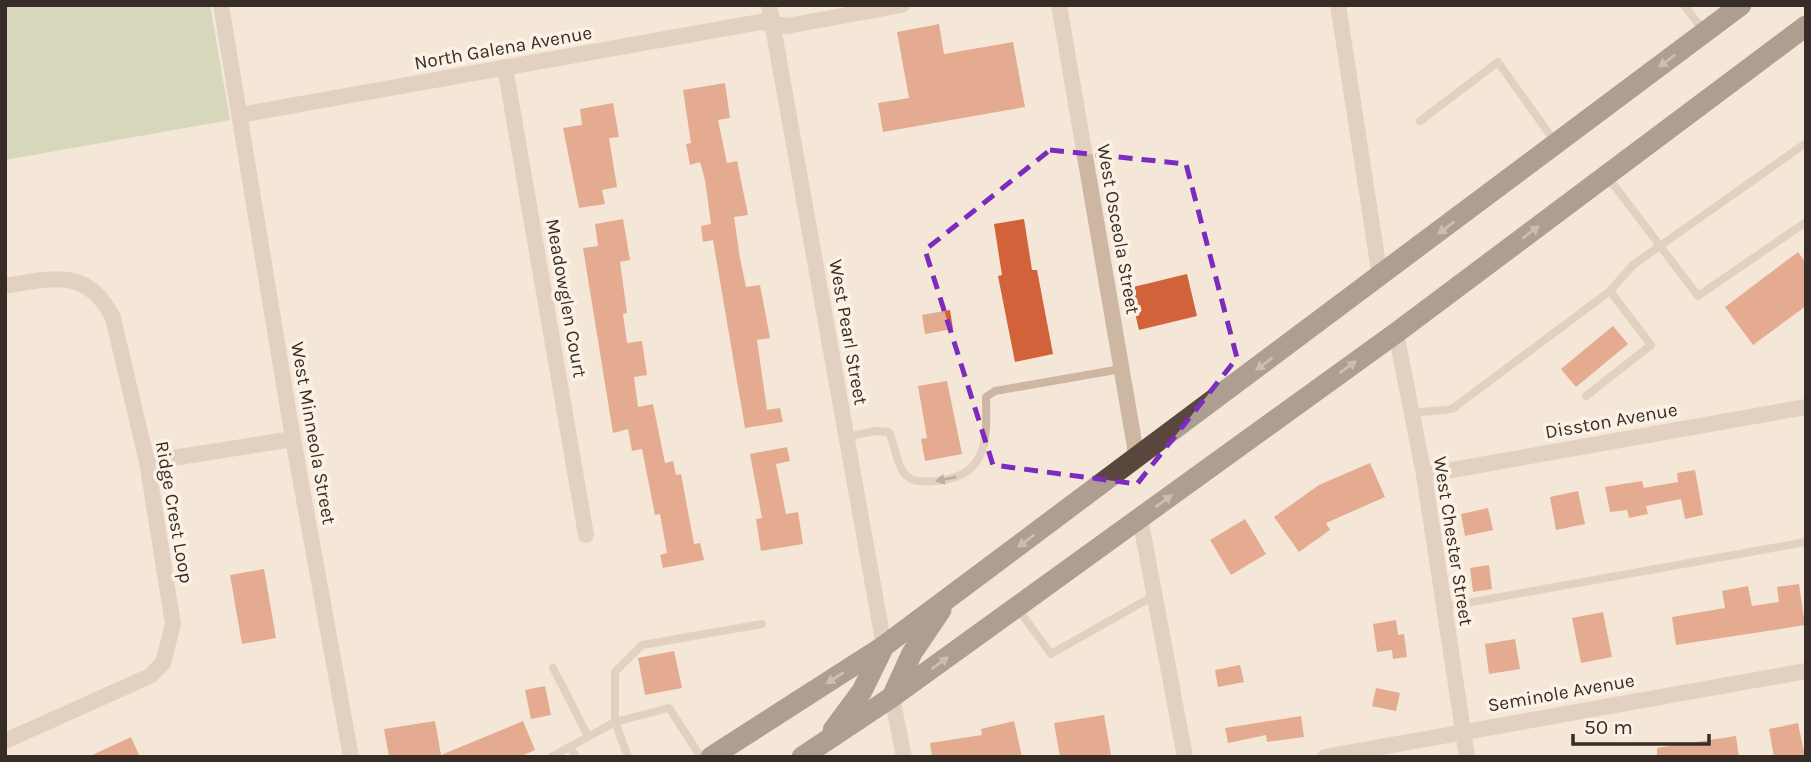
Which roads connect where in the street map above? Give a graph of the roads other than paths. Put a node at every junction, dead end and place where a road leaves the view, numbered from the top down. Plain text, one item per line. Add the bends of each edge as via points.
1 (221, 5) edge
2 (769, 5) edge
3 (902, 5) edge
4 (1059, 5) edge
5 (1338, 5) edge
6 (1684, 5) edge
7 (1741, 5) edge
8 (772, 25) junction
9 (1806, 26) edge
10 (1705, 32) junction
11 (1806, 47) edge
12 (1776, 49) junction
13 (505, 67) junction
14 (240, 115) junction
15 (1420, 121) dead end
16 (1806, 143) edge
17 (1557, 144) junction
18 (1607, 176) junction
19 (1806, 222) edge
20 (1659, 246) junction
21 (1380, 277) junction
22 (5, 286) edge
23 (1610, 291) junction
24 (1396, 333) junction
25 (1121, 369) junction
26 (1586, 396) dead end
27 (1806, 407) edge
28 (1411, 413) junction
29 (846, 437) junction
30 (293, 439) junction
31 (1137, 459) junction
32 (147, 462) junction
33 (1424, 475) junction
34 (1140, 518) junction
35 (586, 535) dead end
36 (1806, 542) edge
37 (1155, 595) junction
38 (951, 597) junction
39 (1016, 607) junction
40 (1443, 607) junction
41 (762, 624) dead end
42 (884, 646) junction
43 (553, 668) dead end
44 (1806, 671) edge
45 (892, 697) junction
46 (615, 722) junction
47 (1463, 731) junction
48 (588, 737) junction
49 (5, 741) edge
50 (823, 743) junction
51 (569, 747) junction
52 (349, 756) edge
53 (551, 757) edge
54 (576, 757) edge
55 (628, 757) edge
56 (701, 757) edge
57 (711, 757) edge
58 (802, 757) edge
59 (904, 757) edge
60 (1185, 757) edge
61 (1325, 757) edge
62 (1467, 757) edge

1 - 14 street, West Minneola Street
2 - 8 street, West Pearl Street
3 - 8 street, North Galena Avenue
4 - 25 street, West Osceola Street
5 - 21 street
6 - 10 lane
7 - 10 highway
8 - 13 street, North Galena Avenue via 760,22
8 - 29 street, West Pearl Street
9 - 12 highway
10 -> 17 highway
11 - 12 highway
12 - 18 highway
13 - 14 street, North Galena Avenue
13 - 35 street, Meadowglen Court
14 - 30 street, West Minneola Street
15 - 17 lane via 1497,62
16 - 20 lane
17 -> 21 highway
18 - 20 lane
24 -> 18 highway
19 - 20 lane via 1698,296
20 - 23 lane via 1633,265
21 -> 31 highway
22 - 32 street, Ridge Crest Loop via 54,278 73,280 96,292 113,318
23 - 26 lane via 1651,345
23 - 28 lane via 1452,409
24 - 28 street, West Chester Street
34 -> 24 highway
25 -> 29 lane via 995,391 986,397 982,455 968,473 942,481 917,482 903,472 889,432
25 - 31 street, West Osceola Street
27 - 33 street, Disston Avenue
28 - 33 street, West Chester Street
29 - 42 street, West Pearl Street
30 - 32 street
30 - 52 street, West Minneola Street
31 -> 38 highway
32 - 49 street, Ridge Crest Loop via 173,624 163,663 135,685
33 - 40 street, West Chester Street
34 - 37 street
34 - 39 highway
36 - 40 lane
37 - 39 lane via 1051,654
37 - 60 street
38 - 42 highway
38 - 45 highway via 912,653
45 -> 39 highway
40 - 47 street, West Chester Street
41 - 46 lane via 642,645 615,672
42 - 50 highway via 862,691
42 -> 57 highway
43 - 48 lane
44 - 47 street, Seminole Avenue
45 - 50 highway
45 - 59 street
46 - 48 lane
46 - 55 lane
46 - 56 lane via 669,708
47 - 61 street, Seminole Avenue
47 - 62 street, West Chester Street
48 - 51 lane
50 - 58 highway
51 - 53 lane
51 - 54 lane

